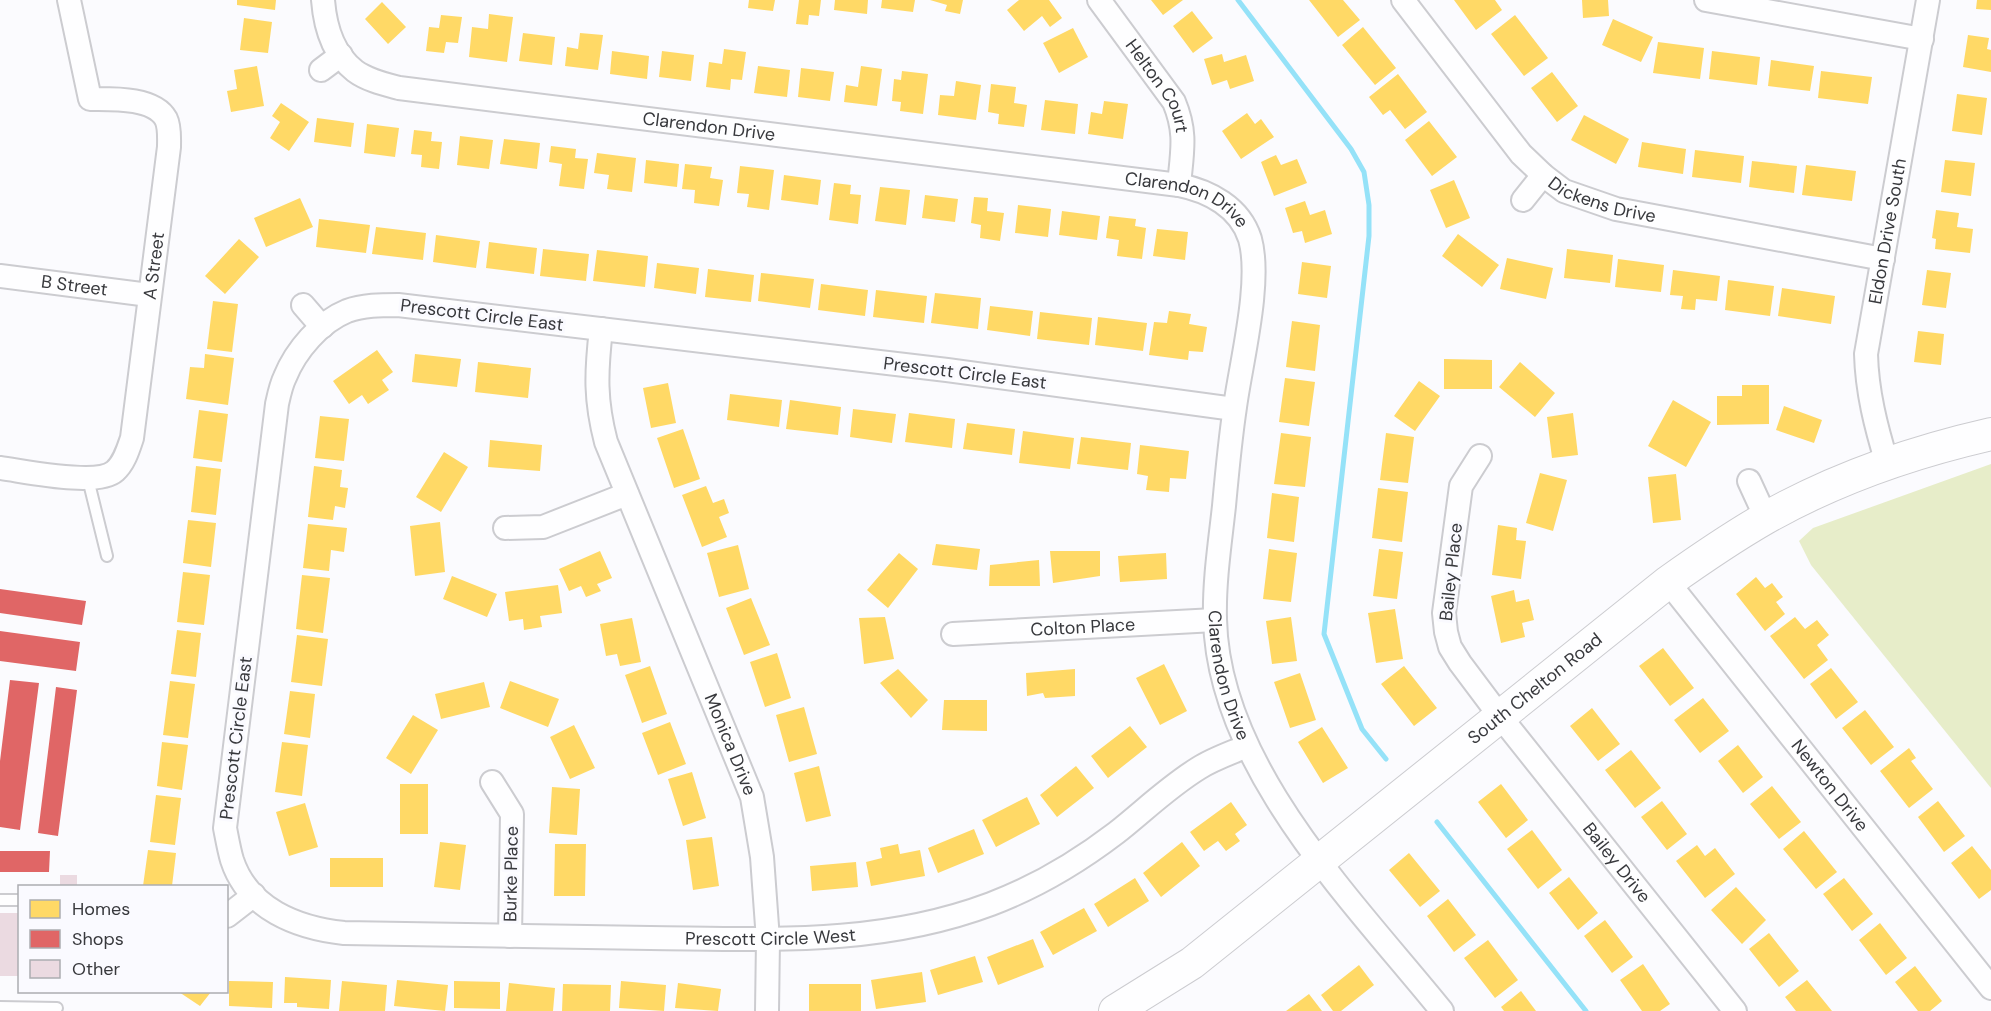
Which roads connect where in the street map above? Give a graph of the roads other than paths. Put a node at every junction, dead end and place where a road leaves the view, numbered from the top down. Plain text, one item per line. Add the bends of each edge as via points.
1 (69, 0) edge
2 (322, 0) edge
3 (1099, 0) edge
4 (1403, 0) edge
5 (1706, 0) edge
6 (1928, 0) edge
7 (1922, 39) junction
8 (341, 55) junction
9 (321, 70) dead end
10 (1543, 175) junction
11 (1179, 185) junction
12 (1523, 200) dead end
13 (1883, 259) junction
14 (0, 276) edge
15 (149, 295) junction
16 (303, 305) dead end
17 (322, 327) junction
18 (601, 330) junction
19 (1234, 410) junction
20 (1991, 434) edge
21 (1480, 456) dead end
22 (1887, 463) junction
23 (0, 468) edge
24 (88, 478) junction
25 (1749, 481) dead end
26 (627, 494) junction
27 (1766, 518) junction
28 (505, 528) dead end
29 (107, 556) dead end
30 (1668, 582) junction
31 (1215, 620) junction
32 (953, 634) dead end
33 (1498, 715) junction
34 (1246, 746) junction
35 (492, 782) dead end
36 (1319, 860) junction
37 (254, 894) junction
38 (0, 900) edge
39 (18, 900) edge
40 (228, 915) edge
41 (510, 936) junction
42 (768, 940) junction
43 (1991, 988) edge
44 (0, 1007) edge
45 (1430, 1007) edge
46 (57, 1008) dead end
47 (767, 1011) edge
48 (1114, 1011) edge
49 (1735, 1011) edge

1 - 15 street, A Street via 90,99 142,103 166,119 169,147
2 - 8 street, Clarendon Drive via 324,19
3 - 11 street, Helton Court via 1174,102 1184,139
4 - 10 street, Dickens Drive via 1521,154
5 - 7 street
6 - 7 street, Eldon Drive South
7 - 13 street, Eldon Drive South
8 - 9 street
8 - 11 street, Clarendon Drive via 355,71 399,88
10 - 12 street
10 - 13 street, Dickens Drive via 1564,191 1616,209
11 - 19 street, Clarendon Drive via 1200,189 1221,200 1250,238 1253,292
13 - 22 street, Eldon Drive South via 1866,354 1876,427
14 - 15 street, B Street
15 - 24 street, A Street via 128,452 114,472
16 - 17 street
17 - 18 street, Prescott Circle East via 347,312 398,304
17 - 37 street, Prescott Circle East via 302,348 284,377 277,404 227,800 225,828 232,861
18 - 19 street, Prescott Circle East via 947,370
18 - 26 street, Monica Drive via 598,412
19 - 31 street, Clarendon Drive via 1217,563
20 - 22 main road, South Chelton Road
21 - 33 street, Bailey Place via 1461,486 1444,613 1450,647
22 - 27 main road, South Chelton Road
23 - 24 street, A Street
24 - 29 lane
25 - 27 street
26 - 28 street via 543,527
26 - 42 street, Monica Drive via 752,797 762,857
27 - 30 main road, South Chelton Road
30 - 33 main road, South Chelton Road
30 - 43 street, Newton Drive
31 - 32 street, Colton Place
31 - 34 street, Clarendon Drive via 1224,679
33 - 36 main road, South Chelton Road
33 - 49 street, Bailey Drive
34 - 36 street, Clarendon Drive
34 - 42 street, Prescott Circle West via 1181,780 1074,862 993,903 945,920 895,931
35 - 41 street, Burke Place via 512,814
36 - 45 street, Clarendon Drive
36 - 48 main road, South Chelton Road via 1192,963
37 - 40 street
37 - 41 street, Prescott Circle West via 285,919 321,931
38 - 39 lane
41 - 42 street, Prescott Circle West
42 - 47 street, Monica Drive
44 - 46 lane

